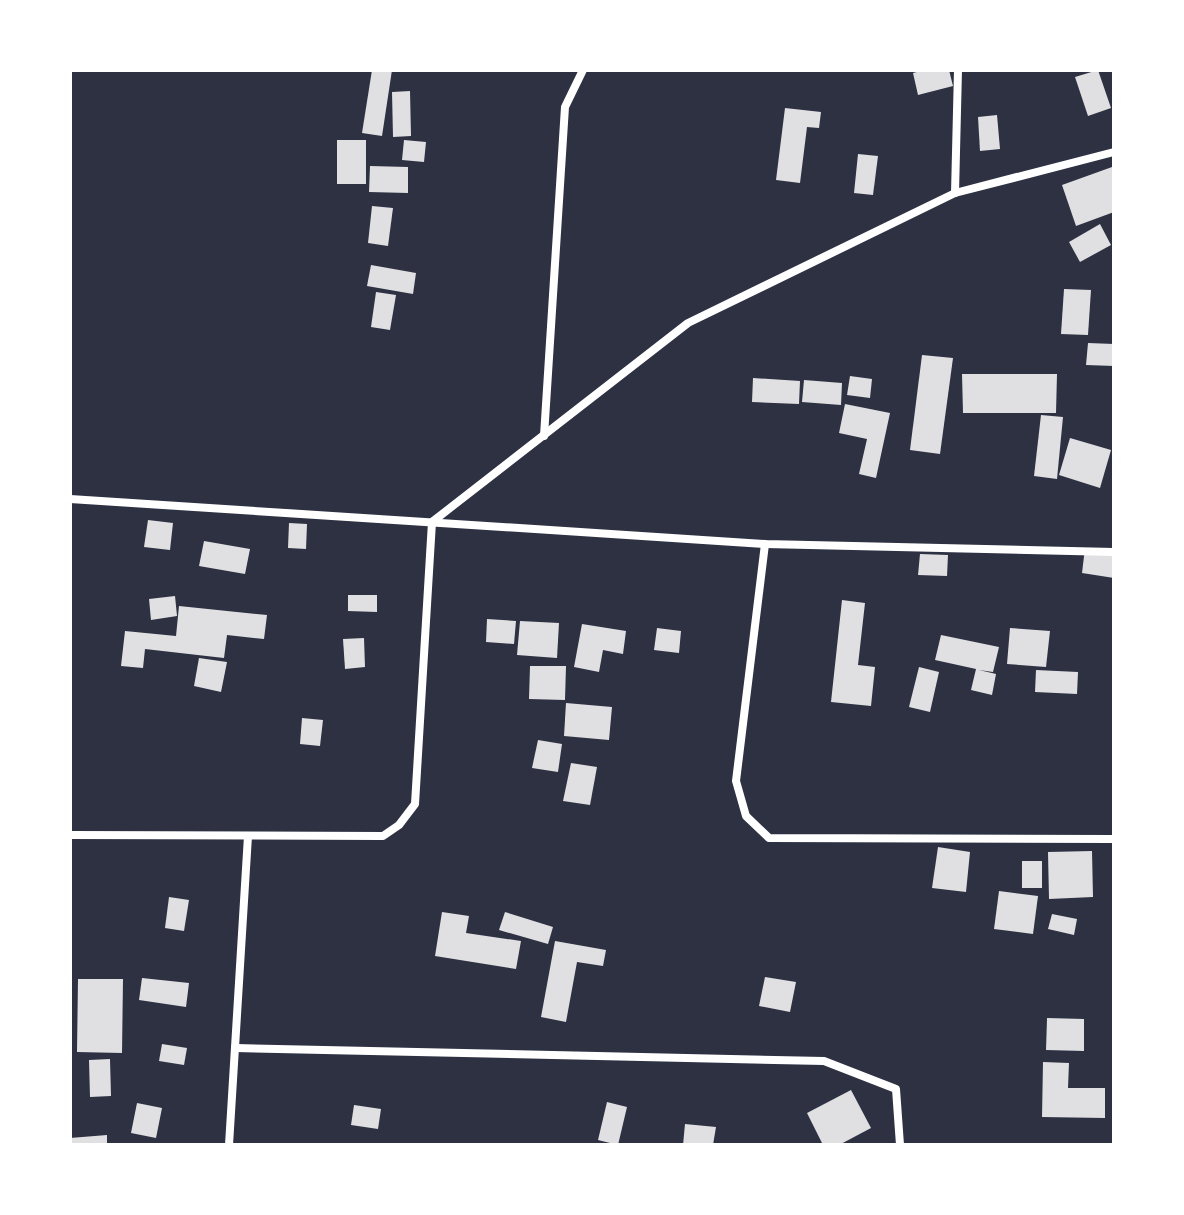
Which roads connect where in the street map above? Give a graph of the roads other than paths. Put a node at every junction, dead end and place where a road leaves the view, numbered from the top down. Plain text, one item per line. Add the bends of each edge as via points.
1 (583, 70) edge
2 (958, 70) edge
3 (1114, 152) edge
4 (955, 193) junction
5 (544, 436) junction
6 (70, 499) edge
7 (432, 522) junction
8 (765, 544) junction
9 (1114, 552) edge
10 (70, 835) edge
11 (248, 836) junction
12 (1114, 839) edge
13 (235, 1048) junction
14 (229, 1145) edge
15 (900, 1145) edge

1 - 5 street via 565,107
2 - 4 street
3 - 4 street
4 - 5 street via 688,323
5 - 7 street
6 - 7 street
7 - 8 street
7 - 11 street via 415,804 383,836
8 - 9 street
8 - 12 street via 736,781 746,816 769,838
10 - 11 street
11 - 13 street
13 - 14 street
13 - 15 street via 824,1061 896,1089

